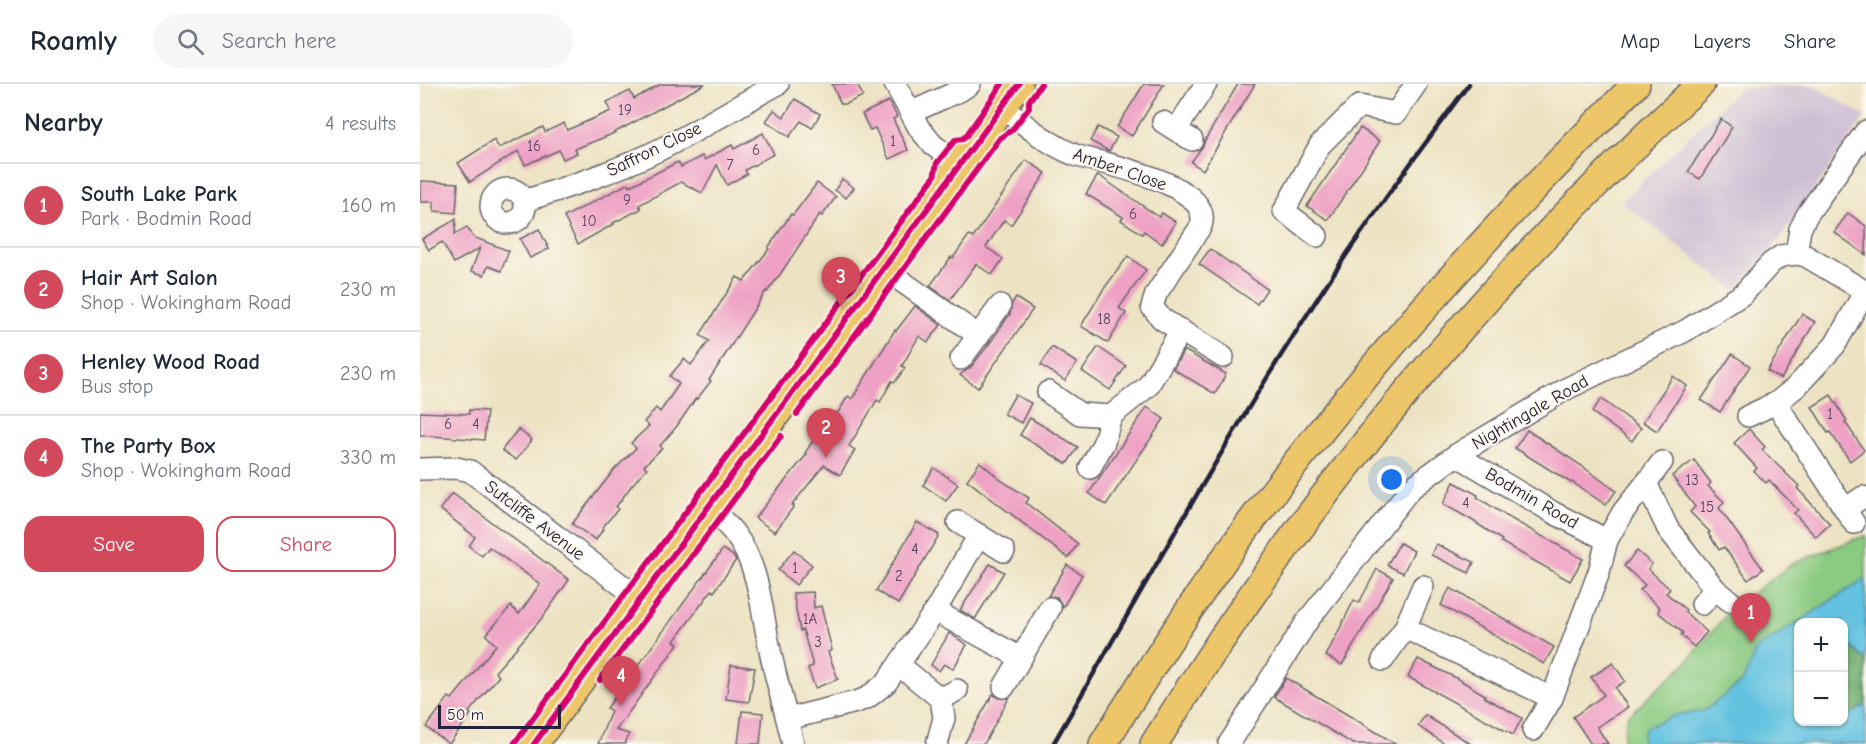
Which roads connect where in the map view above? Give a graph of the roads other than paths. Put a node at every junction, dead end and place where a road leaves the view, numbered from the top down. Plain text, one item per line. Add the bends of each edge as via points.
1 (778, 84) edge
2 (895, 84) edge
3 (970, 84) edge
4 (1019, 84) edge
5 (1206, 84) edge
6 (1416, 84) edge
7 (1636, 84) edge
8 (1701, 84) edge
9 (1002, 107) junction
10 (912, 112) junction
11 (1177, 131) dead end
12 (1866, 131) edge
13 (960, 165) junction
14 (524, 201) dead end
15 (1317, 236) dead end
16 (1796, 254) junction
17 (883, 268) junction
18 (1865, 291) edge
19 (1000, 306) dead end
20 (1180, 330) junction
21 (979, 336) junction
22 (1223, 357) dead end
23 (961, 359) dead end
24 (1048, 392) dead end
25 (1776, 403) junction
26 (1111, 416) junction
27 (1748, 416) dead end
28 (1456, 455) junction
29 (1662, 462) dead end
30 (420, 468) edge
31 (1090, 468) dead end
32 (1646, 483) junction
33 (1863, 497) dead end
34 (706, 508) junction
35 (958, 522) dead end
36 (979, 535) junction
37 (1607, 540) junction
38 (1004, 551) dead end
39 (1423, 586) dead end
40 (1716, 598) dead end
41 (640, 599) junction
42 (1050, 608) dead end
43 (935, 611) junction
44 (1405, 628) junction
45 (1021, 658) junction
46 (1383, 660) dead end
47 (899, 665) junction
48 (1004, 687) dead end
49 (1552, 698) junction
50 (788, 719) junction
51 (1533, 730) dead end
52 (534, 744) edge
53 (793, 744) edge
54 (937, 744) edge
55 (1103, 744) edge
56 (1154, 744) edge
57 (1229, 744) edge

1 - 14 street, Saffron Close via 632,162
2 - 10 street
3 - 10 street
4 - 9 main road
5 - 11 street
6 - 15 street via 1396,112 1359,106 1320,145 1284,211
7 - 55 main road via 1456,270 1338,410 1213,575
8 - 56 main road via 1495,291 1396,406 1251,595
9 - 13 main road
9 - 20 street, Amber Close via 1074,154 1147,175 1190,199 1202,215 1201,226 1152,300 1153,311
10 - 13 street via 933,145
12 - 16 street via 1800,229
13 - 17 main road
16 - 18 street
16 - 28 street, Nightingale Road via 1776,259 1743,294 1685,331 1566,389
17 - 21 street
17 - 34 main road
18 - 25 street via 1835,345
19 - 21 street
20 - 22 street, Amber Close
20 - 26 street via 1148,386
21 - 23 street
24 - 26 street via 1080,414
25 - 27 street
25 - 33 street via 1849,516
26 - 31 street via 1104,442
28 - 37 street, Bodmin Road
28 - 57 street, Nightingale Road via 1410,489 1308,620
29 - 32 street
30 - 41 street, Sutcliffe Avenue via 470,471
32 - 37 street
32 - 40 street via 1668,529
34 - 41 main road
34 - 50 street via 735,532 755,574
35 - 36 street
36 - 38 street
36 - 43 street
37 - 49 street
39 - 44 street
41 - 52 main road
42 - 45 street
43 - 45 street
43 - 47 street
44 - 46 street
44 - 49 street
45 - 48 street
47 - 50 street via 886,683 867,698
47 - 54 street via 949,694
49 - 51 street
50 - 53 street

